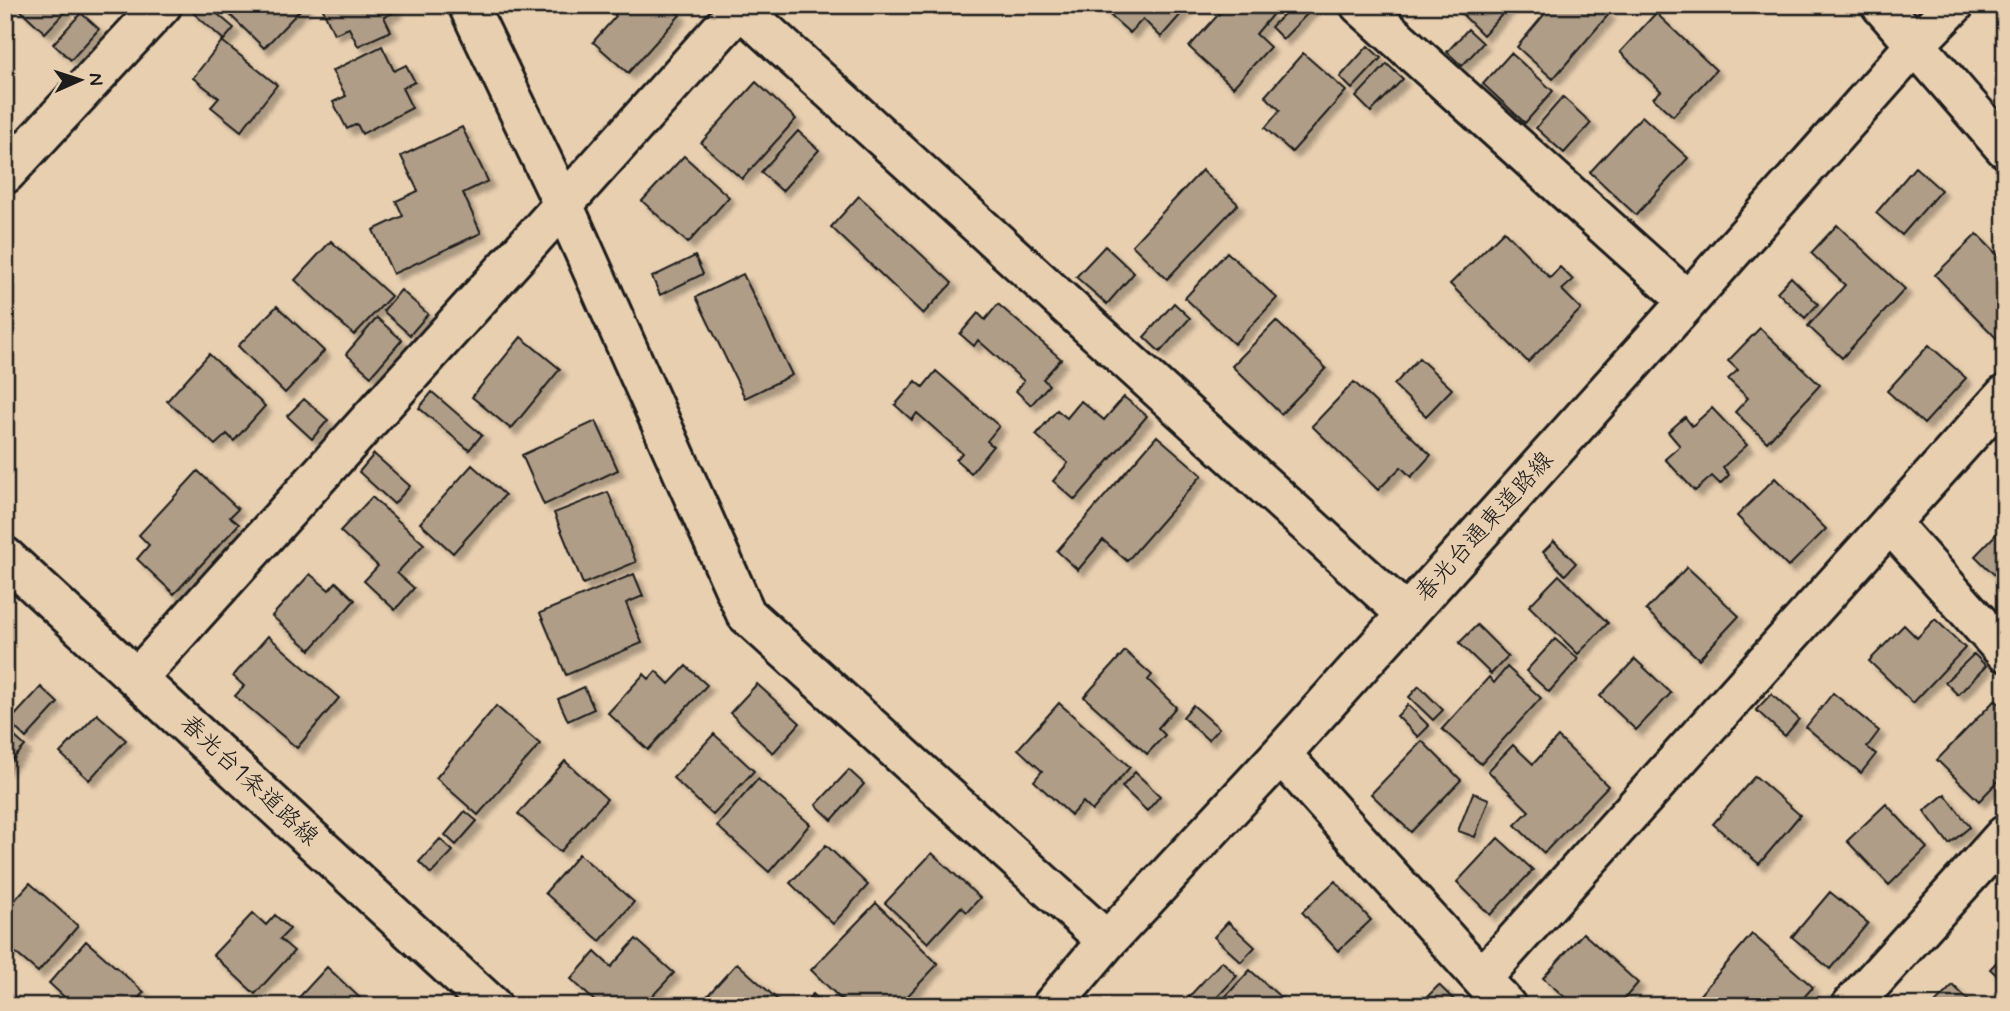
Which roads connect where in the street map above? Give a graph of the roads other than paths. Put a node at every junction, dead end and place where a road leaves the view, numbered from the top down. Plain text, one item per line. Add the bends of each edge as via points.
1 (162, 5) edge
2 (468, 5) edge
3 (1360, 5) edge
4 (1881, 5) edge
5 (1954, 5) edge
6 (742, 7) edge
7 (1915, 45) junction
8 (2005, 148) edge
9 (5, 174) edge
10 (563, 204) junction
11 (1688, 301) junction
12 (2005, 395) edge
13 (1889, 523) junction
14 (5, 557) edge
15 (1406, 614) junction
16 (2005, 652) edge
17 (138, 677) junction
18 (1281, 754) junction
19 (2005, 835) edge
20 (1107, 941) junction
21 (1494, 992) edge
22 (1069, 1000) edge
23 (492, 1006) edge
24 (1851, 1006) edge

1 - 9 street
2 - 10 street
3 - 11 street
4 - 7 street
5 - 7 street, 春光台通東道路線
6 - 10 street
6 - 15 street
7 - 8 street
7 - 11 street, 春光台通東道路線
10 - 17 street
10 - 20 street via 746,614
11 - 15 street, 春光台通東道路線
12 - 13 street
13 - 16 street
13 - 21 street
14 - 17 street, 春光台1条道路線
15 - 18 street, 春光台通東道路線
17 - 23 street, 春光台1条道路線
18 - 20 street, 春光台通東道路線
18 - 21 street
19 - 24 street
20 - 22 street, 春光台通東道路線

